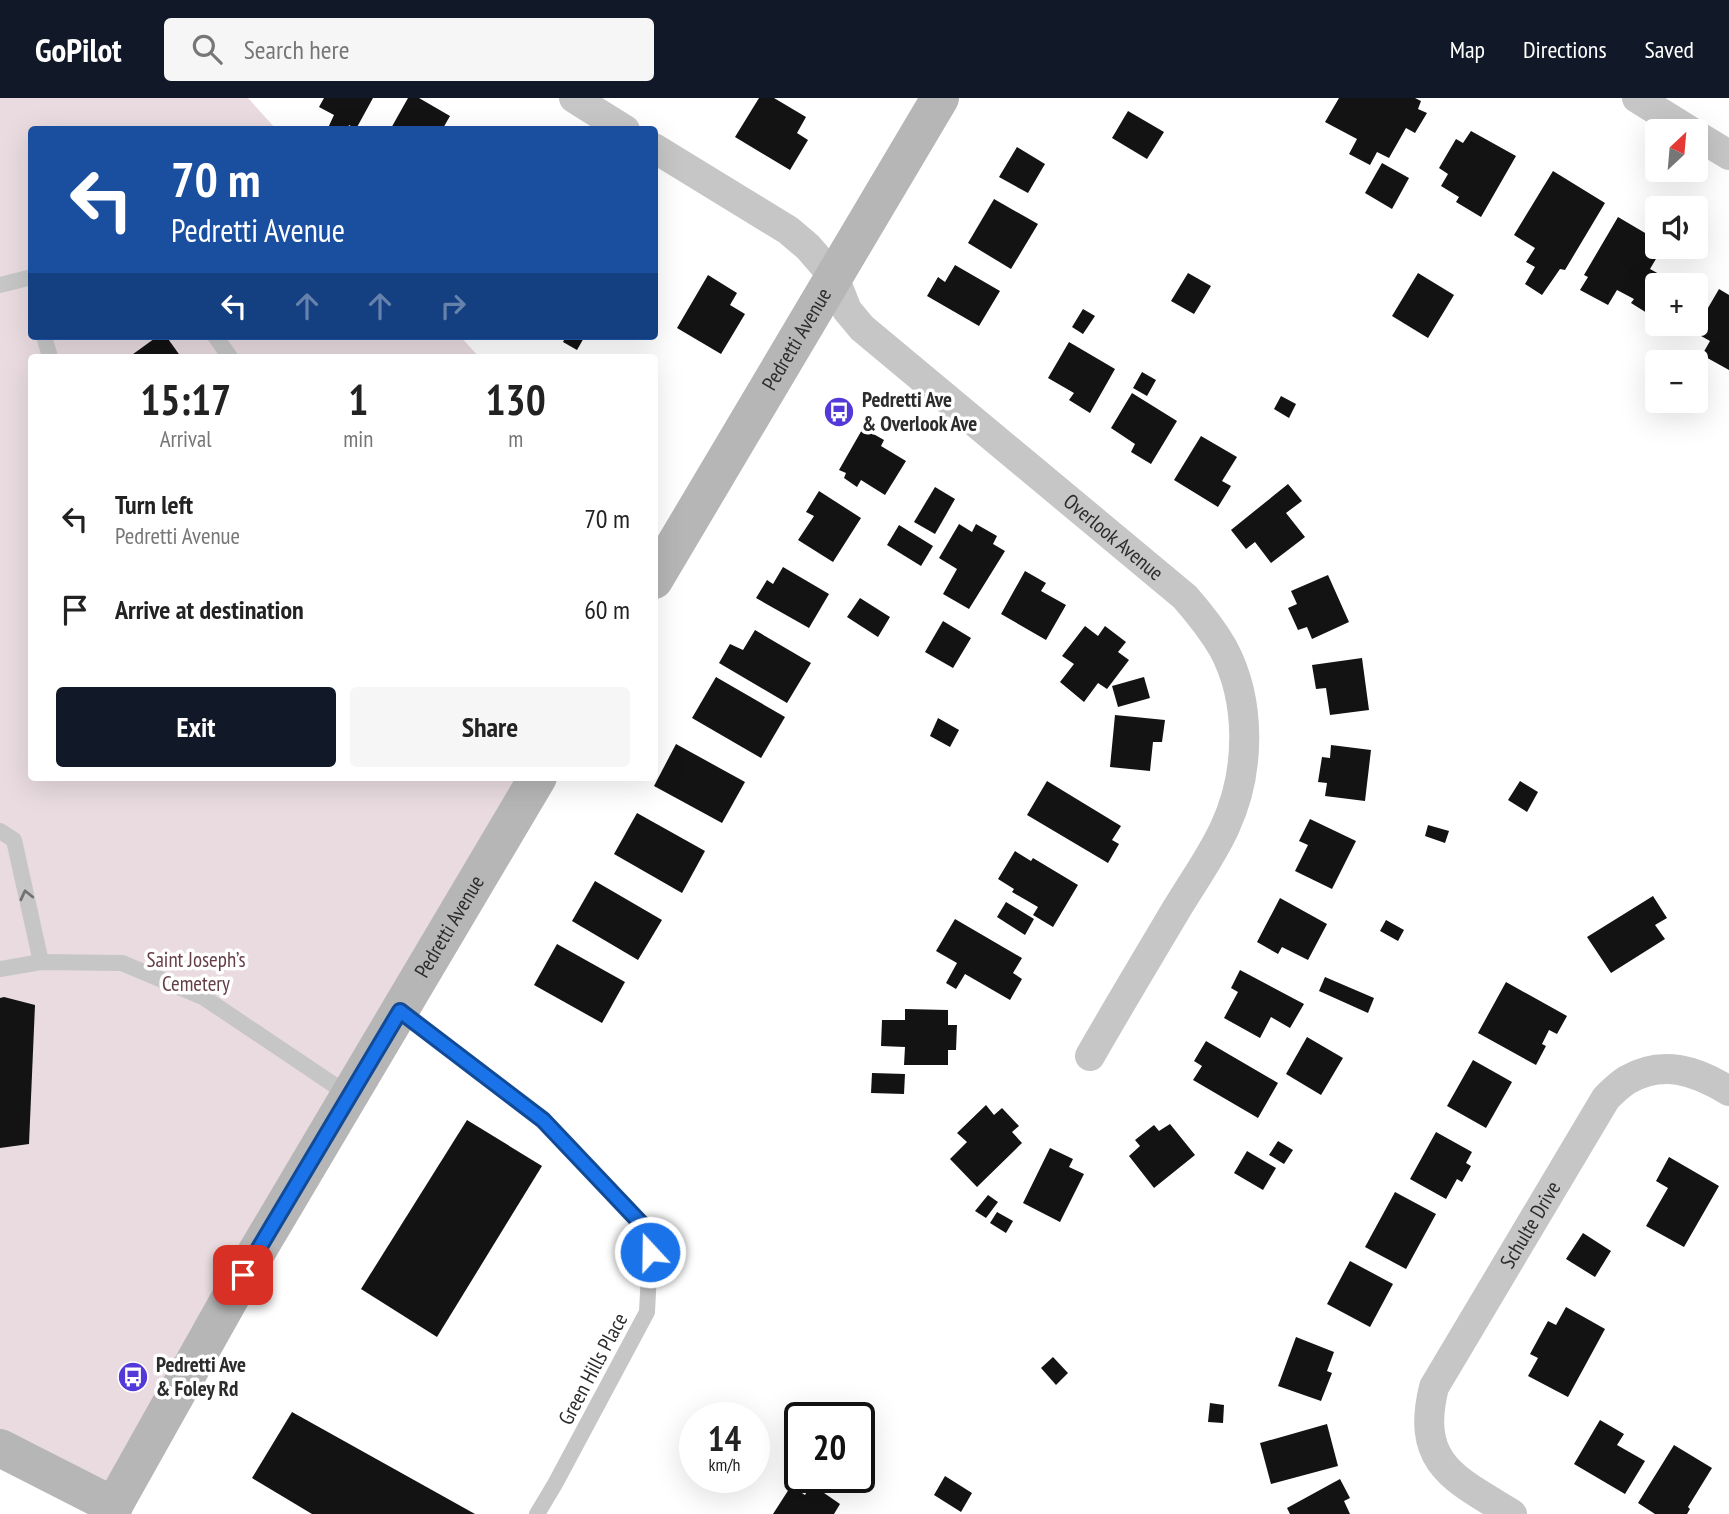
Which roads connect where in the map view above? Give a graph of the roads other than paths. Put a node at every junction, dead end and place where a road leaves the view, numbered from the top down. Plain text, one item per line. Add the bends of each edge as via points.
1 (574, 98) edge
2 (940, 98) edge
3 (1637, 98) edge
4 (1671, 119) edge
5 (619, 126) edge
6 (1708, 142) edge
7 (658, 150) edge
8 (1729, 155) edge
9 (834, 277) junction
10 (28, 283) edge
11 (0, 285) edge
12 (658, 573) edge
13 (536, 781) edge
14 (0, 831) edge
15 (41, 962) junction
16 (0, 969) edge
17 (400, 1011) junction
18 (1090, 1056) dead end
19 (1729, 1091) edge
20 (349, 1096) junction
21 (0, 1448) edge
22 (117, 1511) edge
23 (537, 1514) edge
24 (1512, 1514) edge

1 - 5 street
2 - 9 street, Pedretti Avenue
3 - 4 street
6 - 8 street
7 - 9 street, Overlook Avenue via 788,230
9 - 12 street, Pedretti Avenue
9 - 18 street, Overlook Avenue via 847,310 862,328 1185,597 1224,650 1236,681 1244,747 1241,780 1225,827
10 - 11 lane
13 - 17 street, Pedretti Avenue
15 -> 14 lane via 14,840
15 - 16 lane
15 - 20 lane via 122,963 203,997
17 - 20 street, Pedretti Avenue
17 - 23 lane, Green Hills Place via 543,1120 651,1234 647,1312
19 - 24 street, Schulte Drive via 1707,1077 1680,1069 1652,1070 1627,1080 1606,1098 1434,1387 1428,1410 1429,1434 1437,1457 1451,1476
20 - 22 street, Pedretti Avenue via 243,1275
21 - 22 street

